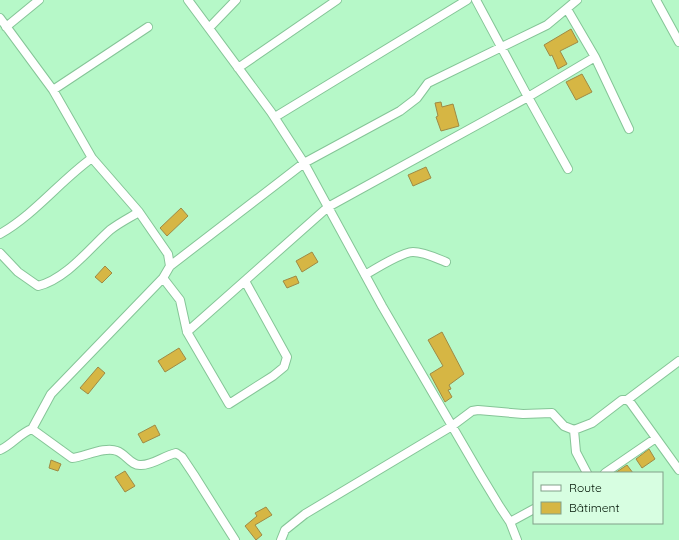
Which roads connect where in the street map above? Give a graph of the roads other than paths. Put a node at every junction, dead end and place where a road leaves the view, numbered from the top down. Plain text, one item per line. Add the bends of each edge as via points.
1 (39, 0) edge
2 (188, 0) edge
3 (236, 0) edge
4 (336, 0) edge
5 (467, 0) edge
6 (476, 0) edge
7 (577, 0) edge
8 (656, 0) edge
9 (567, 8) junction
10 (0, 18) edge
11 (6, 27) junction
12 (148, 27) dead end
13 (209, 28) junction
14 (679, 42) edge
15 (501, 48) junction
16 (595, 57) junction
17 (238, 68) junction
18 (53, 90) junction
19 (528, 97) junction
20 (274, 117) junction
21 (629, 129) dead end
22 (92, 158) junction
23 (304, 163) junction
24 (568, 169) dead end
25 (328, 207) junction
26 (139, 212) junction
27 (0, 234) edge
28 (0, 253) edge
29 (446, 262) dead end
30 (170, 266) junction
31 (365, 274) junction
32 (163, 278) junction
33 (245, 281) junction
34 (187, 332) junction
35 (679, 361) edge
36 (627, 400) junction
37 (452, 426) junction
38 (32, 429) junction
39 (574, 430) junction
40 (656, 438) junction
41 (0, 450) edge
42 (679, 470) edge
43 (586, 472) edge
44 (606, 472) edge
45 (533, 510) edge
46 (510, 522) junction
47 (235, 540) edge
48 (281, 540) edge
49 (517, 540) edge

1 - 11 street
2 - 13 street
3 - 13 street
4 - 17 street
5 - 20 street
6 - 15 street
7 - 9 street
8 - 14 street
9 - 15 street via 547,25
9 - 16 street
10 - 11 street
11 - 18 street
12 - 18 street
13 - 17 street
15 - 19 street
15 - 23 street via 428,83 417,98 400,111
16 - 19 street
16 - 21 street
17 - 20 street
18 - 22 street
19 - 24 street
19 - 25 street
20 - 23 street
22 - 26 street
22 - 27 street via 15,226
23 - 25 street
23 - 30 street
25 - 31 street
25 - 33 street
26 - 28 street via 112,229 65,272 46,284 38,286 18,272
26 - 30 street via 168,254
29 - 31 street via 412,252 388,261
30 - 32 street
31 - 37 street
32 - 34 street via 180,300
32 - 38 street via 51,394
33 - 34 street
33 - 34 street via 287,357 284,366 229,404
35 - 36 street
36 - 39 street via 622,400 592,423
36 - 40 street
37 - 39 street via 472,411 478,410 524,414 552,413 564,426
37 - 46 street
37 - 48 street via 306,514 285,530
38 - 41 street
38 - 47 street via 72,458 116,450 133,463 142,466 176,453 182,457
39 - 43 street via 576,452
40 - 42 street
40 - 44 street
45 - 46 street
46 - 49 street

